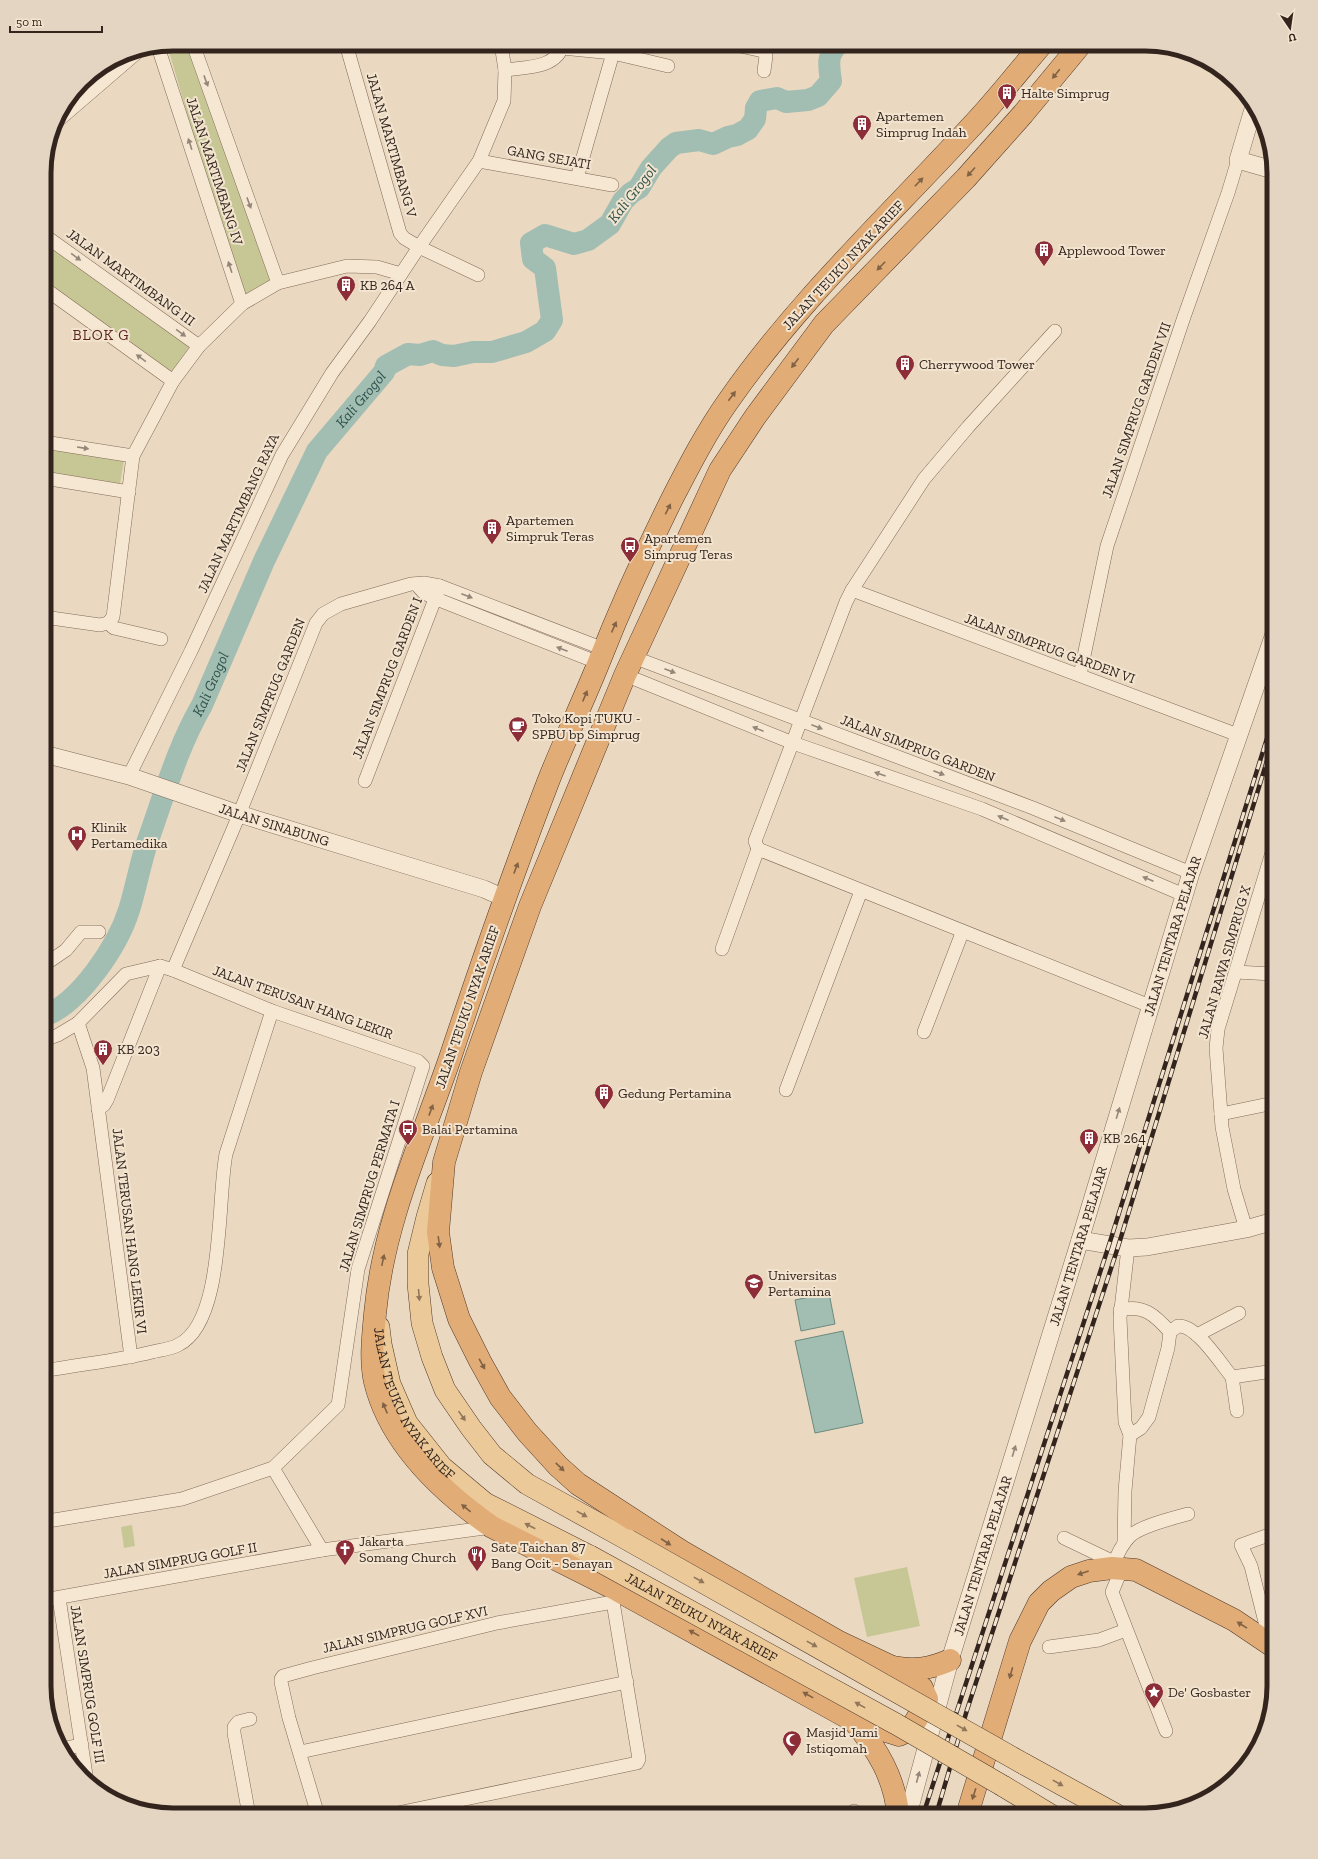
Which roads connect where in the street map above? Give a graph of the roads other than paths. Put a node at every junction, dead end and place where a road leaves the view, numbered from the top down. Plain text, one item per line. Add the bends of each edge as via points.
1 (195, 51) edge
2 (348, 51) edge
3 (502, 51) edge
4 (559, 51) edge
5 (598, 51) edge
6 (763, 51) edge
7 (1036, 51) edge
8 (1075, 51) edge
9 (160, 52) edge
10 (612, 53) junction
11 (130, 59) edge
12 (668, 66) dead end
13 (505, 70) junction
14 (764, 71) dead end
15 (66, 113) edge
16 (1252, 115) edge
17 (1256, 121) edge
18 (479, 161) junction
19 (1243, 161) junction
20 (1267, 168) edge
21 (577, 178) junction
22 (612, 185) dead end
23 (51, 240) edge
24 (419, 247) junction
25 (401, 274) junction
26 (478, 275) dead end
27 (278, 283) junction
28 (51, 293) edge
29 (242, 304) junction
30 (1055, 331) dead end
31 (199, 346) junction
32 (173, 381) junction
33 (51, 443) edge
34 (133, 456) junction
35 (51, 479) edge
36 (129, 492) junction
37 (416, 584) junction
38 (440, 586) junction
39 (852, 590) junction
40 (434, 598) junction
41 (51, 618) edge
42 (108, 623) junction
43 (161, 639) dead end
44 (1267, 654) edge
45 (601, 656) junction
46 (629, 666) junction
47 (1080, 675) junction
48 (801, 721) junction
49 (1238, 735) junction
50 (793, 743) junction
51 (51, 756) edge
52 (129, 776) junction
53 (365, 781) dead end
54 (989, 792) junction
55 (1033, 808) junction
56 (982, 809) junction
57 (239, 814) junction
58 (1024, 827) junction
59 (758, 849) junction
60 (1267, 869) edge
61 (1191, 873) junction
62 (861, 891) junction
63 (1184, 895) junction
64 (504, 898) junction
65 (99, 932) dead end
66 (962, 933) junction
67 (722, 949) dead end
68 (51, 960) edge
69 (160, 966) junction
70 (174, 970) junction
71 (1236, 972) junction
72 (1267, 974) edge
73 (1150, 1006) junction
74 (272, 1011) junction
75 (78, 1023) junction
76 (924, 1032) dead end
77 (51, 1038) edge
78 (422, 1064) joint
79 (786, 1090) dead end
80 (1267, 1104) edge
81 (98, 1109) junction
82 (1221, 1114) junction
83 (444, 1162) junction
84 (1267, 1223) edge
85 (1246, 1229) junction
86 (1080, 1240) junction
87 (1128, 1248) junction
88 (376, 1299) junction
89 (1120, 1310) junction
90 (1239, 1314) dead end
91 (1170, 1332) junction
92 (1197, 1335) junction
93 (131, 1358) junction
94 (51, 1370) edge
95 (1267, 1372) edge
96 (1232, 1377) junction
97 (1237, 1411) dead end
98 (1130, 1435) junction
99 (273, 1468) junction
100 (1188, 1514) dead end
101 (51, 1520) edge
102 (492, 1527) junction
103 (1267, 1536) edge
104 (1064, 1538) dead end
105 (1124, 1543) junction
106 (322, 1550) junction
107 (1116, 1566) junction
108 (615, 1596) junction
109 (59, 1598) junction
110 (51, 1599) edge
111 (1267, 1627) edge
112 (1126, 1630) junction
113 (1267, 1642) edge
114 (1049, 1647) dead end
115 (950, 1660) junction
116 (892, 1667) junction
117 (627, 1682) junction
118 (250, 1719) dead end
119 (854, 1721) junction
120 (1166, 1731) dead end
121 (82, 1745) junction
122 (68, 1748) edge
123 (300, 1752) junction
124 (85, 1770) edge
125 (248, 1808) edge
126 (316, 1808) edge
127 (422, 1808) edge
128 (897, 1808) edge
129 (910, 1808) edge
130 (969, 1808) edge
131 (1039, 1808) edge
132 (1104, 1808) edge

1 -> 27 street, JALAN MARTIMBANG IV
2 - 24 street, JALAN MARTIMBANG V via 400,232 404,238
3 - 13 street, JALAN MARTIMBANG RAYA
4 - 13 street via 552,61 543,65
5 - 10 street
6 - 14 street via 766,56
45 -> 7 highway, JALAN TEUKU NYAK ARIEF via 652,540 688,470 729,400 804,303 974,125
8 -> 46 highway, JALAN TEUKU NYAK ARIEF via 966,178 824,324 755,417 720,470
29 -> 9 street, JALAN MARTIMBANG IV
10 - 12 street
10 - 21 street
11 - 15 street
13 - 18 street, JALAN MARTIMBANG RAYA via 504,101
16 - 19 street
17 - 19 street
18 - 21 street, GANG SEJATI
18 - 24 street, JALAN MARTIMBANG RAYA
19 - 20 street
19 - 47 street, JALAN SIMPRUG GARDEN VII via 1228,193 1184,317 1107,546
21 - 22 street, GANG SEJATI
23 -> 31 street, JALAN MARTIMBANG III
24 - 25 street, JALAN MARTIMBANG RAYA
24 - 26 street, JALAN MARTIMBANG V
25 - 27 street via 377,267 347,266
25 - 52 street, JALAN MARTIMBANG RAYA via 332,373 282,455 191,651
27 - 29 street
32 -> 28 street
29 - 31 street
30 - 39 street via 924,479
31 - 32 street
32 - 34 street
33 -> 34 street
34 - 36 street
35 - 36 street
36 - 42 street via 113,617
37 - 38 street, JALAN SIMPRUG GARDEN
37 - 40 street via 424,593
37 - 57 street, JALAN SIMPRUG GARDEN via 341,604 323,614 316,623
38 - 40 street, JALAN SIMPRUG GARDEN I
38 -> 45 street, JALAN SIMPRUG GARDEN
39 - 47 street, JALAN SIMPRUG GARDEN VI
39 - 48 street
45 -> 40 street
40 - 53 street, JALAN SIMPRUG GARDEN I
41 - 42 street via 100,625
42 - 43 street via 114,628
44 - 49 street, JALAN TENTARA PELAJAR
64 -> 45 highway, JALAN TEUKU NYAK ARIEF via 550,777
46 -> 48 street, JALAN SIMPRUG GARDEN
50 -> 46 street
46 - 83 highway, JALAN TEUKU NYAK ARIEF via 530,906 471,1072
47 - 49 street, JALAN SIMPRUG GARDEN VI
48 - 50 street
48 -> 54 street, JALAN SIMPRUG GARDEN
49 - 61 street, JALAN TENTARA PELAJAR
56 -> 50 street
50 - 59 street via 755,841
51 - 52 street, JALAN SINABUNG
52 - 57 street, JALAN SINABUNG
54 - 55 street, JALAN SIMPRUG GARDEN
54 - 56 street
55 - 58 street
55 -> 61 street, JALAN SIMPRUG GARDEN
58 -> 56 street
57 - 64 street, JALAN SINABUNG via 484,889
57 - 70 street
63 -> 58 street
59 - 62 street
59 - 67 street
60 - 71 street, JALAN RAWA SIMPRUG X
61 - 63 street, JALAN TENTARA PELAJAR
62 - 66 street
62 - 79 street
63 - 73 street, JALAN TENTARA PELAJAR
88 -> 64 highway, JALAN TEUKU NYAK ARIEF via 383,1259 399,1198
65 - 68 street via 82,932 66,950
66 - 73 street
66 - 76 street
69 - 70 street, JALAN TERUSAN HANG LEKIR
69 - 75 street via 126,974
69 - 81 street via 107,1100
70 - 74 street, JALAN TERUSAN HANG LEKIR
71 - 72 street
71 - 82 street, JALAN RAWA SIMPRUG X via 1218,1029 1216,1048
86 -> 73 street, JALAN TENTARA PELAJAR
74 - 78 street, JALAN TERUSAN HANG LEKIR
74 - 93 street via 226,1154 219,1238 211,1297 207,1308 192,1334 178,1346
75 - 77 street
75 - 81 street, JALAN TERUSAN HANG LEKIR VI via 93,1068
78 - 99 street, JALAN SIMPRUG PERMATA I via 423,1069 358,1269 339,1400 335,1408
80 - 82 street
81 - 93 street, JALAN TERUSAN HANG LEKIR VI
82 - 85 street, JALAN RAWA SIMPRUG X via 1234,1189
83 -> 116 highway via 438,1232 443,1268 459,1319 480,1361 500,1397 527,1432 578,1484 682,1552 839,1642
83 -> 132 main road, JALAN TEUKU NYAK ARIEF, bridge via 418,1254 422,1323 445,1390 492,1455 527,1484
84 - 85 street
85 - 87 street via 1154,1247
86 - 87 street
115 -> 86 street, JALAN TENTARA PELAJAR
87 - 89 street
102 -> 88 highway via 448,1493 398,1435 375,1381 372,1348
131 -> 88 main road, JALAN TEUKU NYAK ARIEF, bridge via 896,1724 590,1556 485,1503 442,1467 407,1423 390,1384 381,1344
89 - 91 street via 1144,1310
89 - 98 street via 1124,1416
90 - 92 street
91 - 92 street via 1183,1325
91 - 98 street via 1149,1417 1141,1428
92 - 96 street
93 - 94 street
95 - 96 street
96 - 97 street
98 - 105 street
99 - 101 street, JALAN SIMPRUG PERMATA I via 182,1500
99 - 106 street
100 - 105 street via 1132,1534
102 - 106 street, JALAN SIMPRUG GOLF II
102 - 108 highway
103 - 111 street via 1241,1545 1251,1566
104 - 107 street
105 - 107 street
106 - 109 street, JALAN SIMPRUG GOLF II
107 - 112 street via 1112,1592
113 -> 107 highway via 1234,1620 1146,1574
107 -> 130 highway via 1089,1571 1071,1578 1051,1591 1039,1603 1020,1641
108 - 117 street
119 -> 108 highway
108 - 123 street, JALAN SIMPRUG GOLF XVI via 286,1675 281,1682
109 - 110 street, JALAN SIMPRUG GOLF II
109 - 121 street, JALAN SIMPRUG GOLF III
112 - 114 street via 1099,1640
112 - 120 street
115 - 116 highway via 922,1669
129 -> 115 street, JALAN TENTARA PELAJAR
116 - 119 highway via 922,1688 925,1693 926,1704 916,1722 910,1730 899,1735
117 - 123 street
117 - 127 street via 638,1762 635,1764
118 - 125 street via 238,1722 234,1727
119 - 128 highway via 874,1745 888,1773
121 - 122 street
121 - 124 street, JALAN SIMPRUG GOLF III
123 - 126 street

